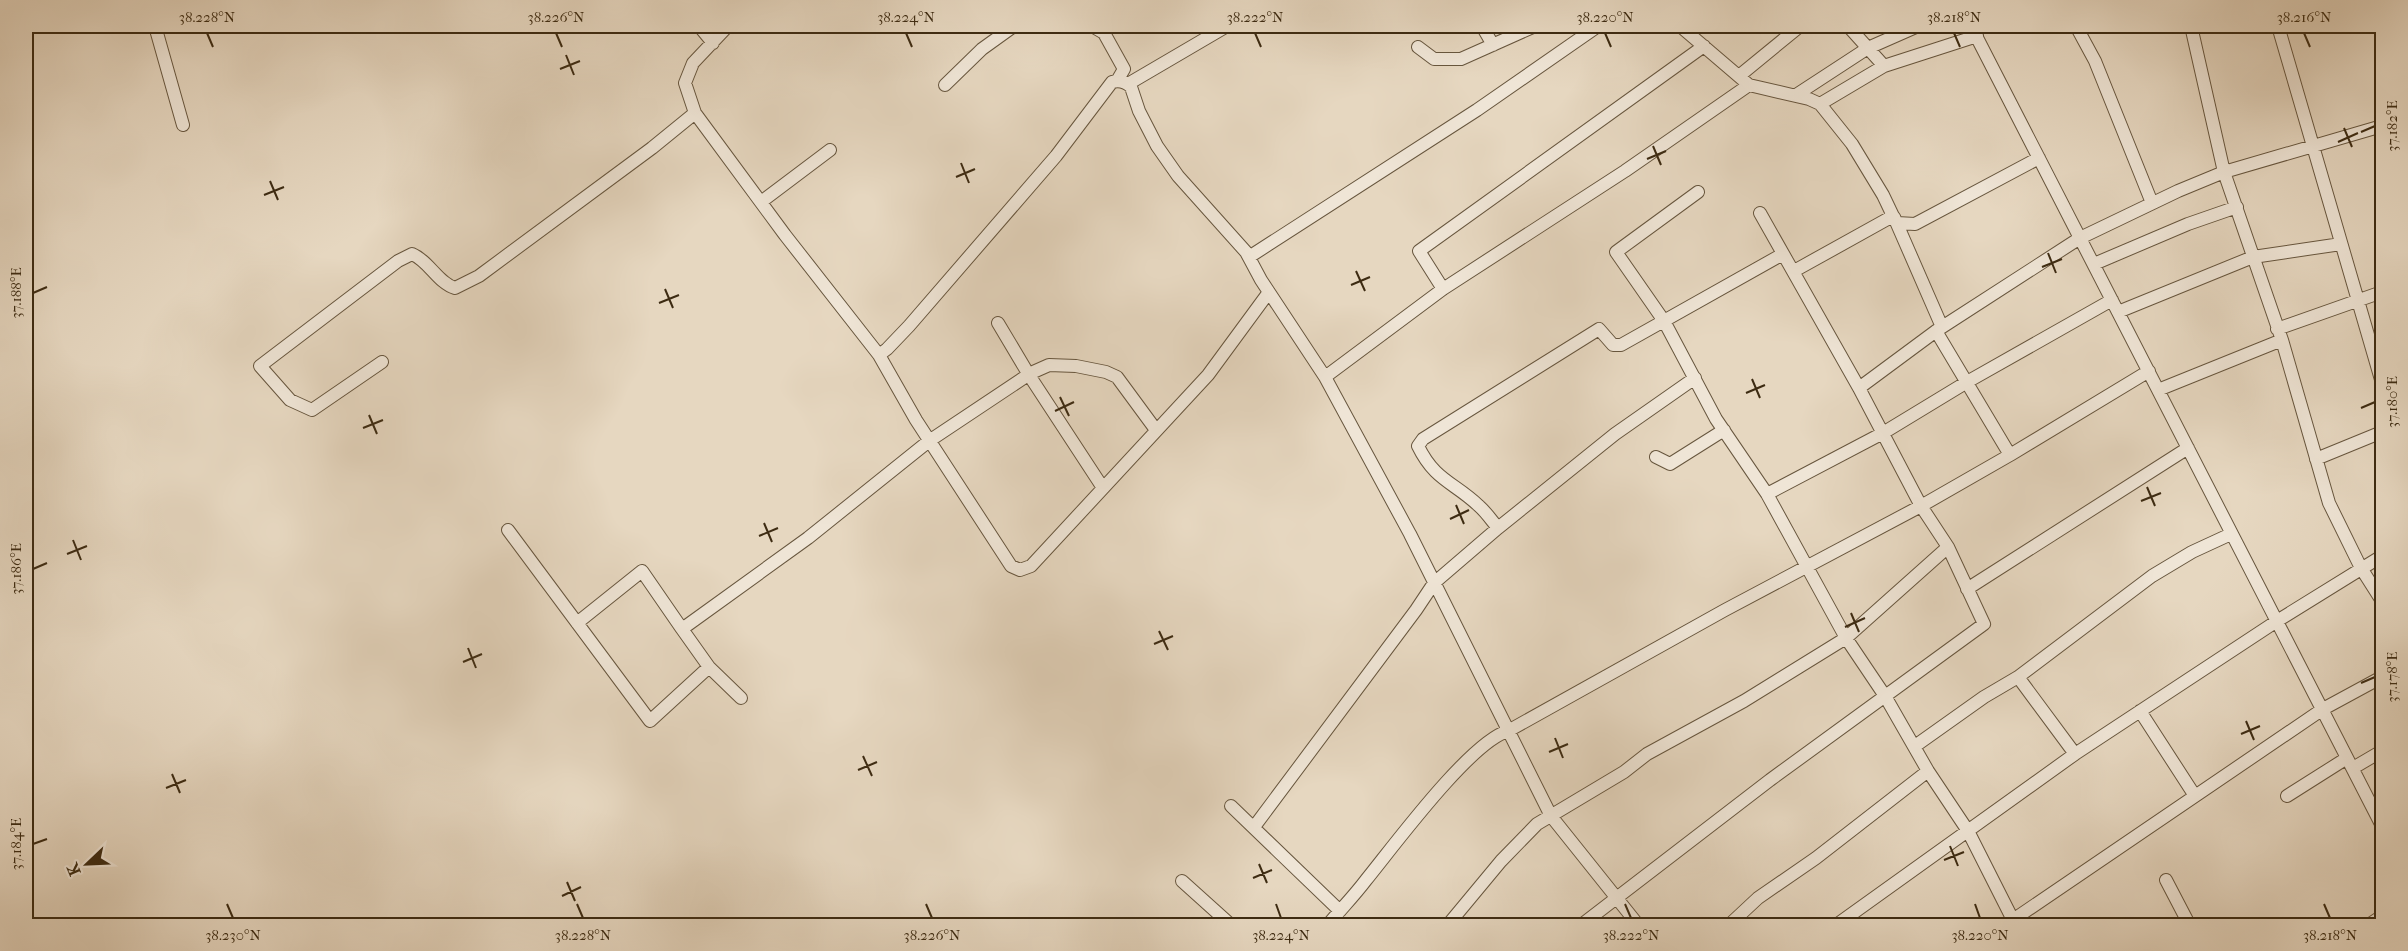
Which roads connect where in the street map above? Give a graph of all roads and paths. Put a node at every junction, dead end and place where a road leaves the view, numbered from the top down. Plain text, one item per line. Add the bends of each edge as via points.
1 (155, 26) edge
2 (699, 26) edge
3 (728, 26) edge
4 (1014, 26) edge
5 (1092, 26) edge
6 (1227, 26) edge
7 (1482, 26) edge
8 (1535, 26) edge
9 (1598, 26) edge
10 (1680, 26) edge
11 (1800, 26) edge
12 (1848, 26) edge
13 (1918, 26) edge
14 (2076, 26) edge
15 (2191, 26) edge
16 (2277, 26) edge
17 (1974, 31) edge
18 (713, 43) junction
19 (1493, 45) junction
20 (1418, 46) dead end
21 (1704, 46) junction
22 (1868, 48) junction
23 (1884, 66) junction
24 (1744, 80) junction
25 (1123, 82) junction
26 (945, 85) dead end
27 (1796, 95) junction
28 (1820, 104) junction
29 (695, 113) junction
30 (183, 125) dead end
31 (2382, 126) edge
32 (2312, 147) junction
33 (831, 150) dead end
34 (2039, 158) junction
35 (2224, 172) junction
36 (1698, 192) dead end
37 (761, 202) junction
38 (2152, 203) junction
39 (2237, 207) junction
40 (1760, 213) dead end
41 (1895, 220) junction
42 (2080, 238) junction
43 (2341, 244) junction
44 (1784, 254) junction
45 (1249, 256) junction
46 (2253, 257) junction
47 (2094, 264) junction
48 (1794, 271) junction
49 (1443, 289) junction
50 (1269, 292) junction
51 (2382, 292) edge
52 (2358, 299) junction
53 (2112, 300) junction
54 (2118, 312) junction
55 (1664, 321) junction
56 (998, 323) dead end
57 (1939, 329) junction
58 (2280, 335) junction
59 (879, 355) junction
60 (382, 362) dead end
61 (2149, 370) junction
62 (1029, 375) junction
63 (1325, 377) junction
64 (1695, 378) junction
65 (1967, 382) junction
66 (2382, 383) edge
67 (1859, 388) junction
68 (2158, 390) junction
69 (1156, 430) junction
70 (1724, 430) junction
71 (2382, 432) edge
72 (1883, 433) junction
73 (929, 441) junction
74 (2188, 448) junction
75 (2010, 455) junction
76 (1656, 457) dead end
77 (2316, 459) junction
78 (1103, 489) junction
79 (1767, 494) junction
80 (1921, 506) junction
81 (1498, 528) junction
82 (508, 530) dead end
83 (2231, 534) junction
84 (1948, 547) junction
85 (2382, 556) edge
86 (1805, 567) junction
87 (2361, 568) junction
88 (1434, 583) junction
89 (1967, 589) junction
90 (2382, 601) edge
91 (2277, 621) junction
92 (577, 623) junction
93 (682, 629) junction
94 (1846, 638) junction
95 (709, 668) junction
96 (2018, 676) junction
97 (2382, 676) edge
98 (1885, 696) junction
99 (741, 698) dead end
100 (2323, 710) junction
101 (2140, 711) junction
102 (1508, 731) junction
103 (1915, 747) junction
104 (2382, 751) edge
105 (2075, 754) junction
106 (2350, 763) junction
107 (1929, 771) junction
108 (2195, 796) junction
109 (2287, 796) dead end
110 (1231, 806) dead end
111 (1551, 816) junction
112 (2382, 826) edge
113 (1254, 827) junction
114 (1968, 831) junction
115 (2166, 880) dead end
116 (1182, 881) dead end
117 (1615, 898) junction
118 (1340, 911) junction
119 (2382, 916) edge
120 (2011, 923) edge
121 (2368, 925) edge
122 (1232, 926) edge
123 (1327, 926) edge
124 (1447, 926) edge
125 (1580, 926) edge
126 (1639, 926) edge
127 (1728, 926) edge
128 (1835, 926) edge
129 (2190, 926) edge

1 - 30 street
2 - 18 street
3 - 18 street
4 - 26 street via 982,49
5 - 25 street via 1104,33 1124,69
6 - 25 street
7 - 19 street
8 - 19 street
9 - 45 street via 1476,110
10 - 21 street
11 - 24 street
12 - 22 street
13 - 22 street
14 - 38 street via 2095,61
15 - 35 street
16 - 32 street
17 - 23 street
17 - 34 street
18 - 29 street via 693,63 685,82
19 - 20 street via 1461,59 1447,60 1434,59
21 - 24 street
21 - 49 street via 1419,251
22 - 23 street
22 - 27 street
23 - 28 street
24 - 27 street
24 - 49 street via 1625,171
25 - 45 street via 1131,87 1147,127 1173,168
25 - 59 street via 1112,82 1056,156 909,326
27 - 28 street
28 - 41 street via 1852,144
29 - 37 street
29 - 60 street via 479,276 455,288 448,286 423,258 412,254 260,366 290,400 312,410
31 - 32 street
32 - 35 street
32 - 43 street
33 - 37 street
34 - 41 street via 1915,224
34 - 42 street
35 - 38 street
35 - 39 street
36 - 55 street via 1616,252
37 - 59 street
38 - 42 street
39 - 46 street
39 - 47 street
40 - 44 street
41 - 48 street
41 - 57 street
42 - 47 street
42 - 57 street
43 - 46 street
43 - 52 street
44 - 48 street
44 - 55 street
45 - 50 street
46 - 54 street
46 - 58 street
47 - 53 street
48 - 67 street
49 - 63 street
50 - 63 street
50 - 69 street via 1208,375
51 - 52 street
52 - 58 street
52 - 66 street
53 - 54 street
53 - 65 street
54 - 61 street
55 - 64 street
55 - 81 street via 1621,345 1613,345 1599,329 1423,439 1418,446 1430,467 1479,506
56 - 62 street
57 - 65 street
57 - 67 street
58 - 68 street
58 - 77 street
59 - 73 street
61 - 68 street
61 - 75 street
62 - 69 street via 1049,365 1106,372 1116,377
62 - 73 street
62 - 78 street
63 - 88 street
64 - 70 street
64 - 81 street via 1615,434
65 - 72 street
65 - 75 street
67 - 72 street
68 - 74 street
69 - 78 street
70 - 76 street via 1670,464
70 - 79 street
71 - 77 street
72 - 79 street
72 - 80 street
73 - 78 street via 1011,566 1020,570 1031,566
73 - 93 street via 799,544
74 - 83 street
74 - 89 street
75 - 80 street
77 - 87 street via 2329,503
79 - 86 street
80 - 84 street
80 - 86 street
81 - 88 street
82 - 92 street
83 - 91 street
83 - 96 street via 2152,576
84 - 89 street
84 - 94 street
85 - 87 street
86 - 94 street
86 - 102 street
87 - 90 street
87 - 91 street
88 - 102 street
88 - 113 street
89 - 98 street via 1984,624
91 - 100 street
91 - 101 street
92 - 93 street via 642,572
92 - 95 street via 650,721
93 - 95 street
94 - 98 street
94 - 111 street via 1744,701 1647,754
95 - 99 street
96 - 103 street
96 - 105 street
97 - 100 street
98 - 103 street
98 - 117 street
100 - 106 street
100 - 108 street
101 - 105 street
101 - 108 street
102 - 111 street
102 - 118 street via 1469,759
103 - 107 street
104 - 106 street
105 - 114 street
106 - 109 street
106 - 112 street
107 - 114 street
107 - 127 street via 1758,898
108 - 120 street
110 - 113 street
111 - 117 street
111 - 124 street via 1537,824 1501,861
113 - 118 street
114 - 120 street
114 - 128 street
115 - 129 street
116 - 122 street
117 - 125 street
117 - 126 street
118 - 123 street
119 - 121 street

